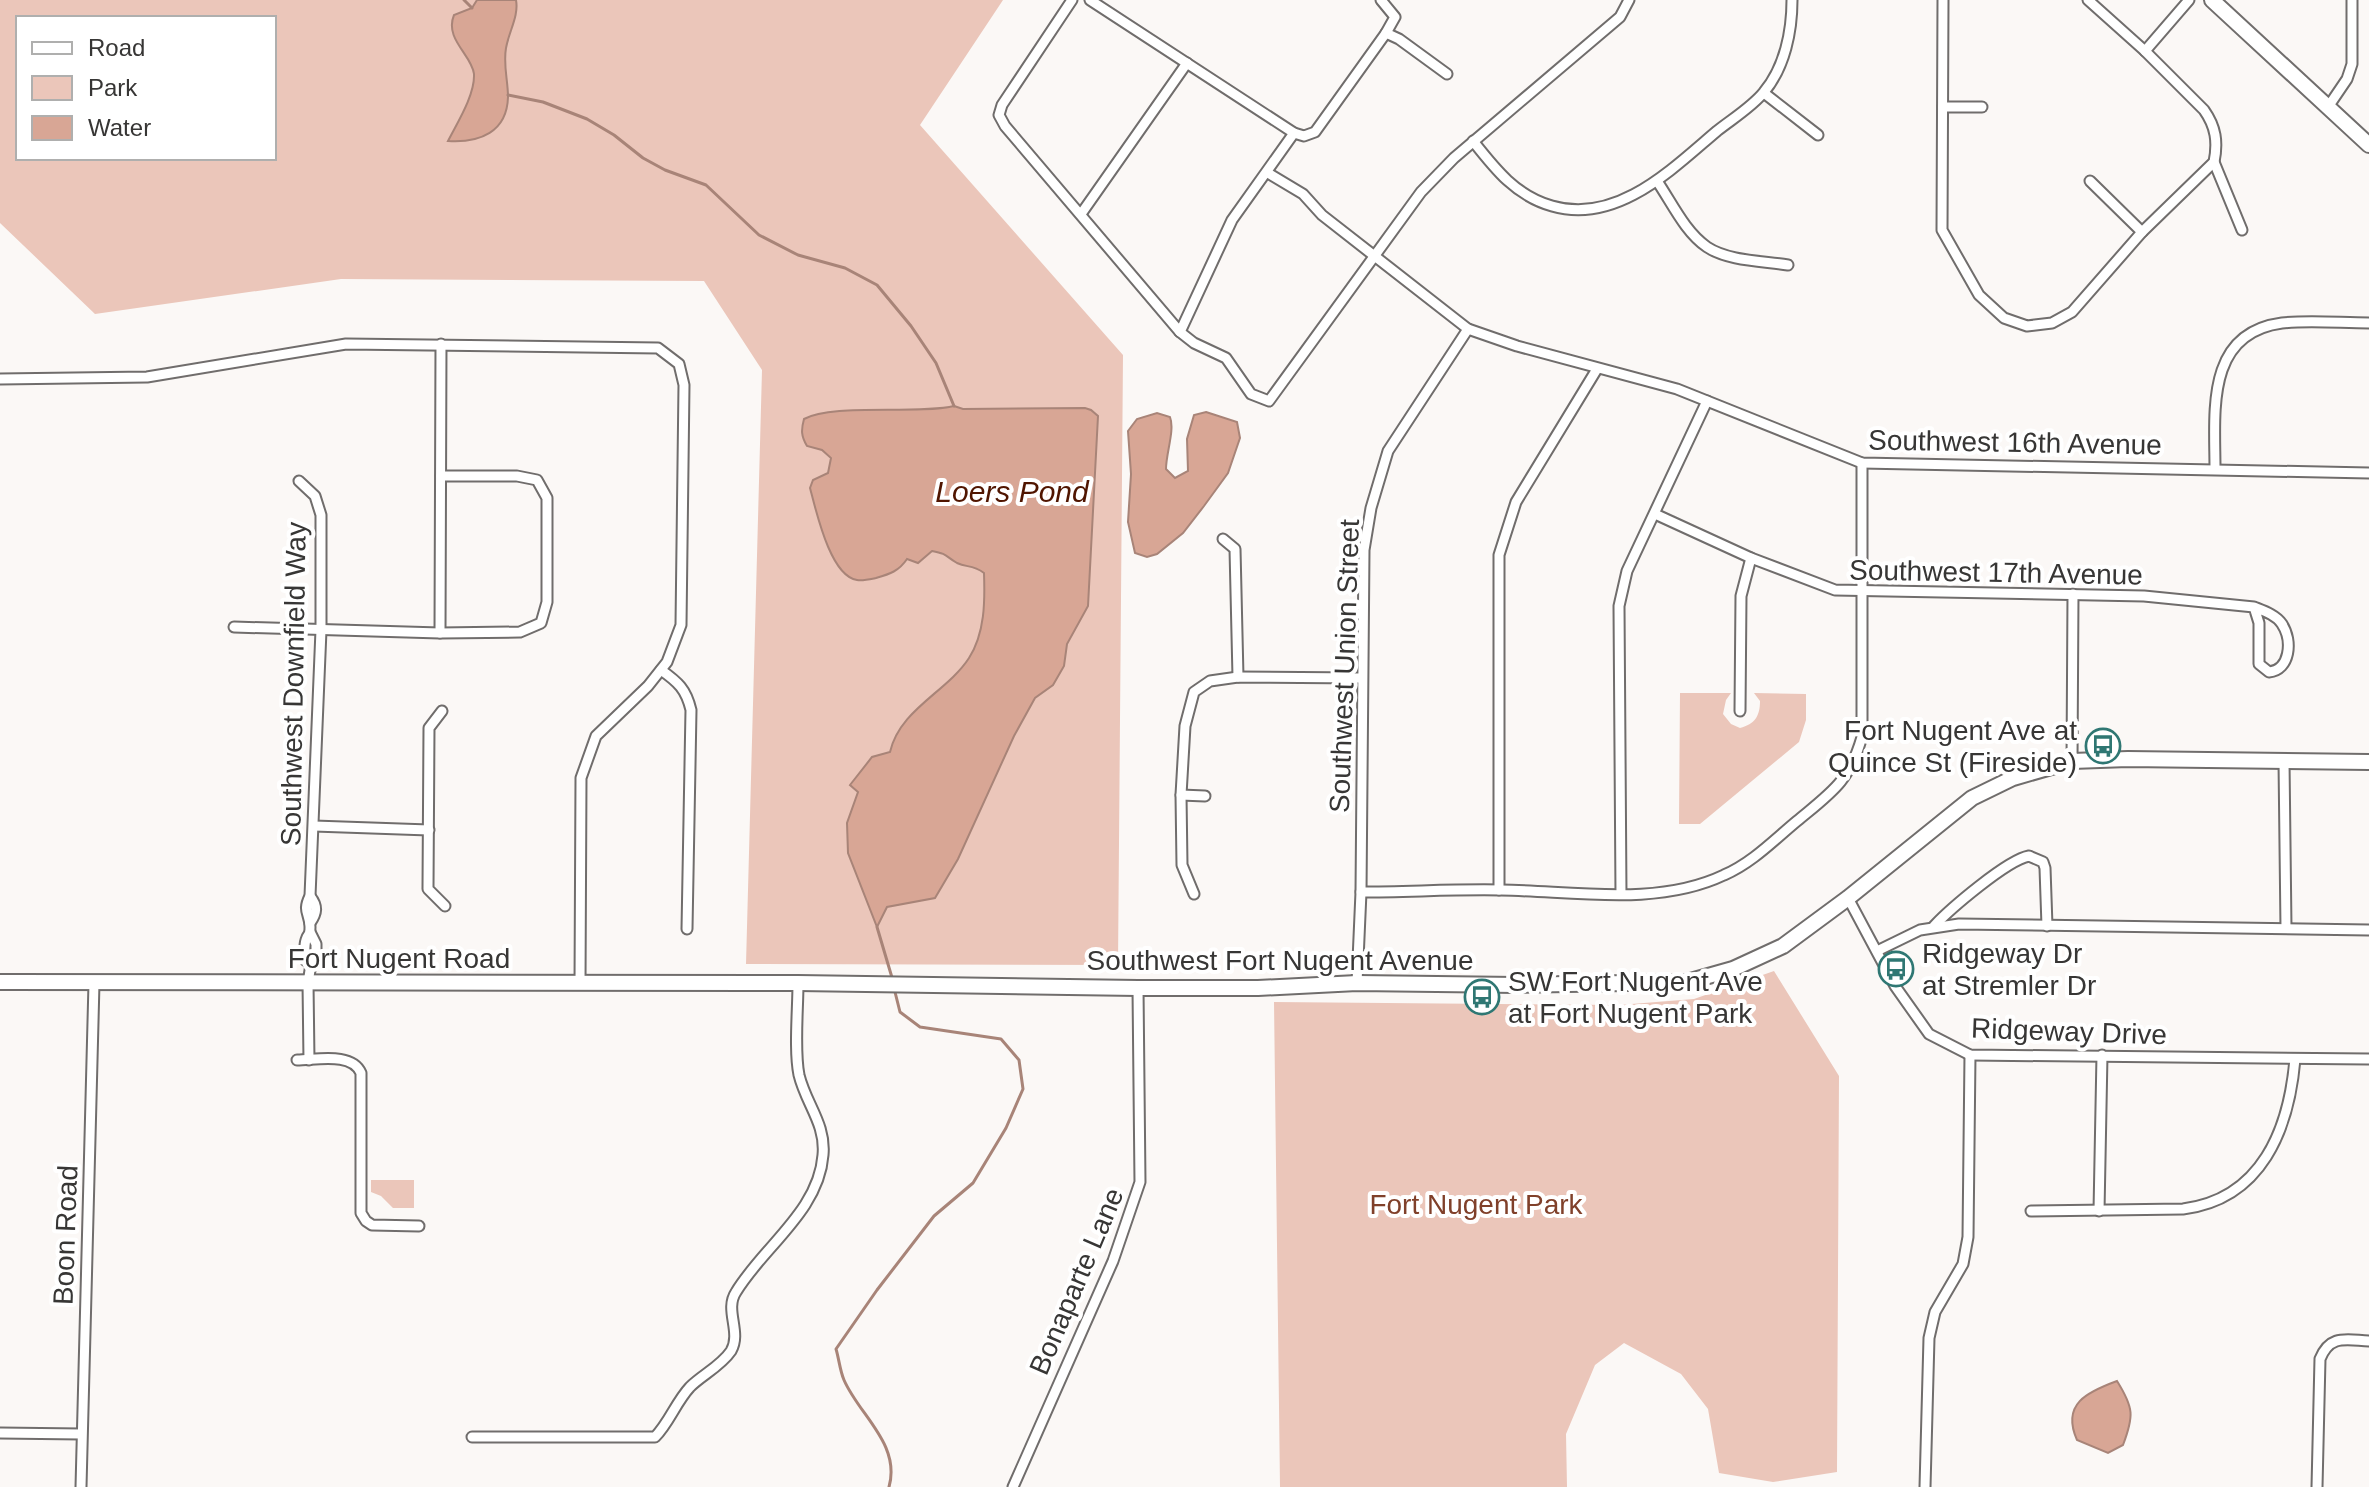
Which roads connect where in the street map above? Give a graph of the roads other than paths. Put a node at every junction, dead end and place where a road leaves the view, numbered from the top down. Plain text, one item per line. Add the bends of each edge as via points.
1 (1072, 0) edge
2 (1090, 0) edge
3 (1381, 0) edge
4 (1629, 0) edge
5 (1792, 0) edge
6 (1943, 0) edge
7 (2088, 0) edge
8 (2189, 0) edge
9 (2212, 0) edge
10 (2352, 0) edge
11 (1386, 33) junction
12 (2145, 51) junction
13 (1187, 63) junction
14 (1447, 74) dead end
15 (1764, 93) junction
16 (1943, 107) junction
17 (1982, 107) dead end
18 (2328, 107) junction
19 (1294, 133) junction
20 (1818, 135) dead end
21 (1473, 141) junction
22 (2369, 145) edge
23 (2214, 162) junction
24 (1268, 173) junction
25 (1657, 181) junction
26 (2090, 181) dead end
27 (1081, 214) junction
28 (2242, 230) dead end
29 (2142, 232) junction
30 (1374, 254) junction
31 (1788, 265) dead end
32 (2369, 323) edge
33 (1468, 329) junction
34 (1180, 332) junction
35 (441, 344) junction
36 (1597, 369) junction
37 (0, 379) edge
38 (1707, 401) junction
39 (1862, 463) junction
40 (2215, 469) junction
41 (2369, 473) edge
42 (441, 476) junction
43 (299, 481) dead end
44 (1655, 514) junction
45 (1223, 539) dead end
46 (1751, 558) junction
47 (1861, 591) junction
48 (2073, 594) junction
49 (2254, 607) junction
50 (234, 627) dead end
51 (321, 630) junction
52 (440, 633) junction
53 (661, 670) junction
54 (1238, 677) junction
55 (1361, 678) junction
56 (442, 711) dead end
57 (1740, 711) dead end
58 (2072, 761) junction
59 (2284, 761) junction
60 (2369, 762) edge
61 (1181, 795) junction
62 (1205, 796) dead end
63 (314, 826) junction
64 (429, 830) junction
65 (1499, 890) junction
66 (1361, 892) junction
67 (1194, 894) dead end
68 (1621, 894) junction
69 (1848, 898) junction
70 (445, 906) dead end
71 (1934, 926) junction
72 (2047, 926) junction
73 (2286, 928) junction
74 (687, 929) dead end
75 (2369, 930) edge
76 (1877, 951) junction
77 (0, 982) edge
78 (94, 983) junction
79 (308, 983) junction
80 (798, 983) junction
81 (1357, 983) junction
82 (580, 984) junction
83 (1138, 988) junction
84 (1970, 1055) junction
85 (2102, 1055) junction
86 (2295, 1059) junction
87 (2369, 1059) edge
88 (297, 1060) dead end
89 (309, 1060) junction
90 (2031, 1211) dead end
91 (2099, 1211) junction
92 (419, 1226) dead end
93 (2369, 1341) edge
94 (0, 1433) edge
95 (81, 1434) junction
96 (472, 1437) dead end
97 (81, 1487) edge
98 (1013, 1487) edge
99 (1925, 1487) edge
100 (2317, 1487) edge

1 - 27 street via 999,115
2 - 13 street
3 - 11 street via 1395,17
4 - 21 street via 1620,17
5 - 15 street via 1790,34
6 - 16 street
7 - 12 street
8 - 12 street
9 - 18 street
10 - 18 street via 2352,64
11 - 14 street
11 - 19 street via 1315,132
12 - 23 street via 2211,120
13 - 19 street
13 - 27 street
15 - 20 street
15 - 25 street
16 - 17 street
16 - 29 street via 1942,230 1979,295 2004,318 2027,326 2052,323 2072,312
18 - 22 street
19 - 24 street
21 - 25 street via 1502,177 1555,207 1610,204
21 - 30 street via 1421,192
23 - 28 street
23 - 29 street
24 - 30 street, Southwest 16th Avenue via 1303,194
24 - 34 street via 1232,220
25 - 31 street via 1691,233 1709,249
26 - 29 street
27 - 34 street
30 - 33 street, Southwest 16th Avenue
30 - 34 street via 1269,401 1251,394 1226,358
32 - 40 street via 2281,323 2241,340 2222,362 2218,379
33 - 36 street, Southwest 16th Avenue
33 - 55 street, Southwest Union Street via 1388,451 1364,550
35 - 37 street via 346,344 137,378
35 - 42 street
35 - 53 street via 658,348 679,364 684,385 681,625
36 - 38 street, Southwest 16th Avenue
36 - 65 street via 1516,502 1499,555
38 - 39 street, Southwest 16th Avenue
38 - 44 street
39 - 40 street, Southwest 16th Avenue
39 - 47 street
40 - 41 street, Southwest 16th Avenue
42 - 52 street
42 - 52 street via 537,480 547,498 547,602 541,623 520,632
43 - 51 street, Southwest Downfield Way via 315,496 321,515
44 - 46 street, Southwest 17th Avenue
44 - 68 street via 1627,571 1619,606
45 - 54 street via 1235,549
46 - 47 street, Southwest 17th Avenue via 1835,590
46 - 57 street via 1741,596
47 - 48 street, Southwest 17th Avenue
47 - 68 street via 1862,737 1854,763 1838,787 1748,862 1723,876 1687,888
48 - 49 street, Southwest 17th Avenue
48 - 58 street
49 - 49 street via 2259,664 2273,672 2288,657 2285,629 2273,615
50 - 51 street
51 - 52 street
51 - 63 street, Southwest Downfield Way
53 - 74 street via 681,684 691,710
53 - 82 street via 596,736 581,778
54 - 55 street
54 - 61 street via 1210,681 1194,692 1185,726
55 - 66 street, Southwest Union Street
56 - 64 street via 429,728
58 - 59 street, Southwest Fort Nugent Avenue
58 - 69 street, Southwest Fort Nugent Avenue via 2013,778 1972,798
59 - 60 street, Southwest Fort Nugent Avenue
59 - 73 street
61 - 62 street
61 - 67 street via 1182,865
63 - 64 street
63 - 79 street, Southwest Downfield Way via 310,896 316,914 310,928 316,960
64 - 70 street via 428,889
65 - 66 street
65 - 68 street
66 - 81 street, Southwest Union Street
69 - 76 street, Ridgeway Drive
69 - 81 street, Southwest Fort Nugent Avenue via 1783,946 1687,982
71 - 72 street
71 - 72 street via 2029,856 2045,868
71 - 76 street
72 - 73 street
73 - 75 street
76 - 84 street, Ridgeway Drive via 1929,1034
77 - 78 street, Fort Nugent Road
78 - 79 street, Fort Nugent Road
78 - 95 street, Boon Road
79 - 82 street, Fort Nugent Road
79 - 89 street, Southwest Downfield Way
80 - 82 street, Fort Nugent Road
80 - 83 street, Southwest Fort Nugent Avenue
80 - 96 street via 798,1072 819,1120 823,1160 803,1208 734,1294 731,1350 691,1386 655,1437
81 - 83 street, Southwest Fort Nugent Avenue
83 - 98 street, Bonaparte Lane via 1140,1182 1113,1261
84 - 85 street, Ridgeway Drive
84 - 99 street via 1968,1237 1963,1264 1935,1312 1929,1338
85 - 86 street, Ridgeway Drive
85 - 91 street
86 - 87 street, Ridgeway Drive
86 - 91 street via 2278,1140 2259,1170 2237,1189 2193,1207
88 - 89 street
89 - 92 street via 347,1060 360,1070 361,1210 366,1221
90 - 91 street
93 - 100 street via 2332,1342 2320,1359
94 - 95 street
95 - 97 street, Boon Road

